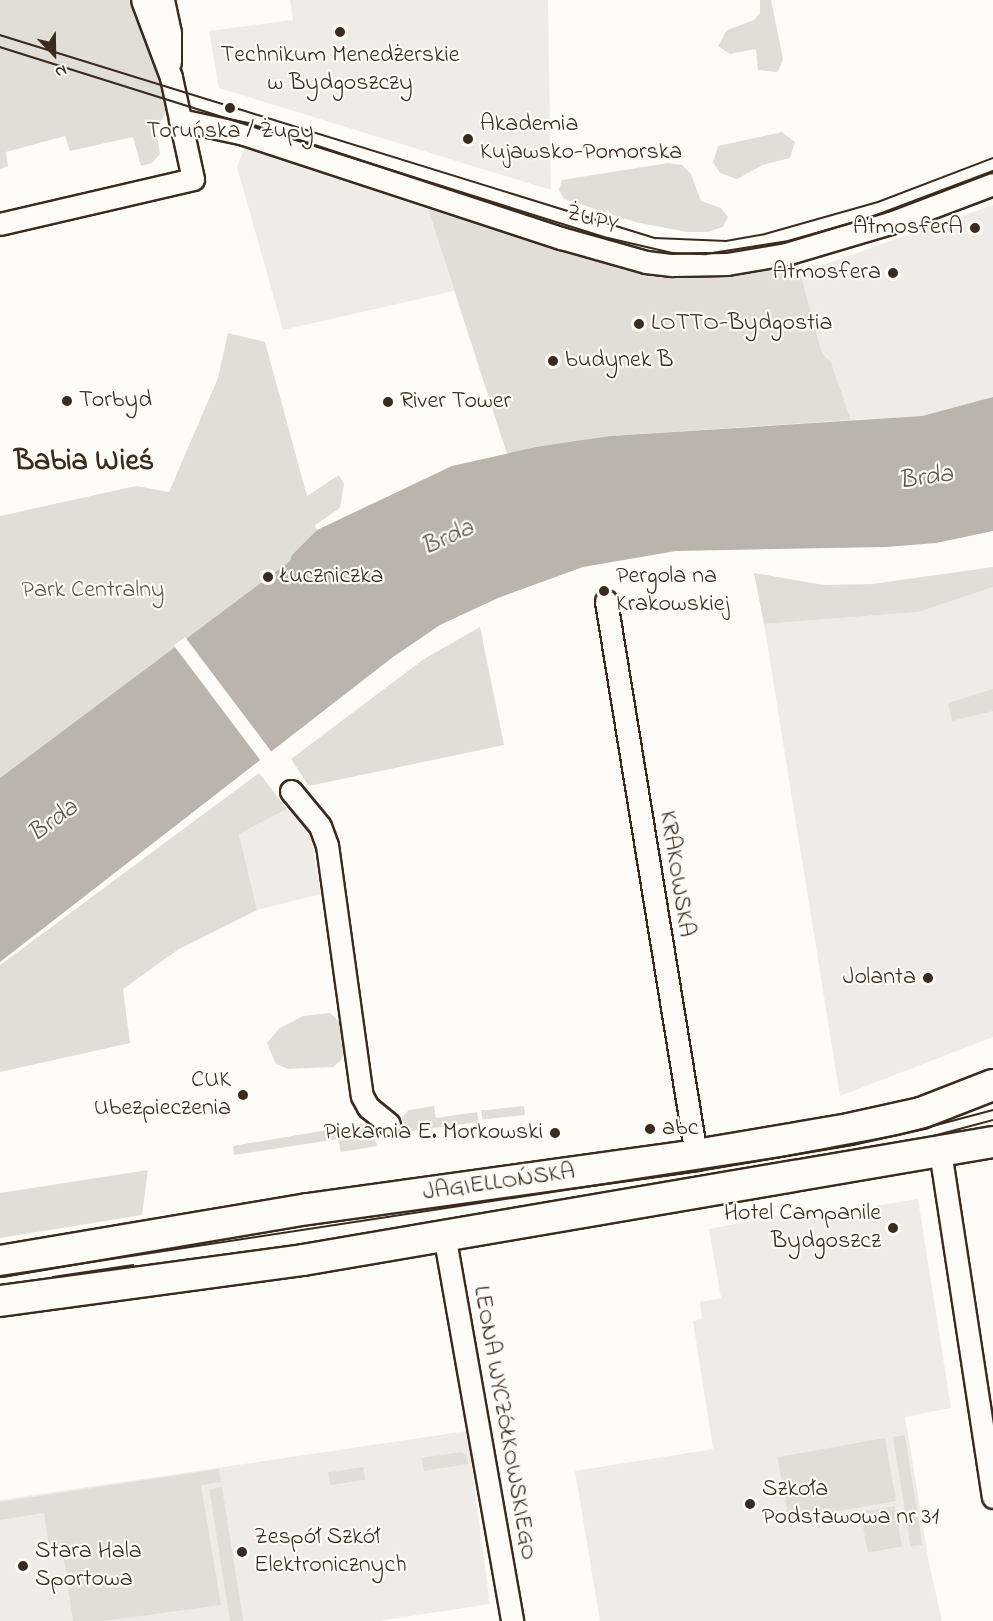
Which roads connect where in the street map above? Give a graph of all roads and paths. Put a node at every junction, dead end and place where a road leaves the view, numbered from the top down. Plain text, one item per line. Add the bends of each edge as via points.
1 (142, 0) edge
2 (162, 0) edge
3 (171, 77) junction
4 (180, 120) junction
5 (993, 184) edge
6 (0, 224) edge
7 (606, 601) dead end
8 (291, 791) dead end
9 (993, 1085) edge
10 (389, 1124) dead end
11 (993, 1142) edge
12 (940, 1151) junction
13 (696, 1155) junction
14 (444, 1234) junction
15 (0, 1261) edge
16 (0, 1301) edge
17 (993, 1497) edge
18 (512, 1621) edge

1 - 3 street
2 - 3 street via 170,32
3 - 4 street
4 - 5 street, ŻUPY via 244,134 561,238 672,265 727,264 786,254 890,224
4 - 6 street via 193,179
7 - 13 street, KRAKOWSKA
8 - 10 street via 320,826 327,845 362,1096 368,1107
9 - 13 main road, JAGIELLOŃSKA via 890,1121
11 - 12 main road, JAGIELLOŃSKA
12 - 14 main road, JAGIELLOŃSKA
12 - 17 street
13 - 15 main road, JAGIELLOŃSKA via 308,1209
14 - 16 main road, JAGIELLOŃSKA via 285,1262
14 - 18 street, LEONA WYCZÓŁKOWSKIEGO

